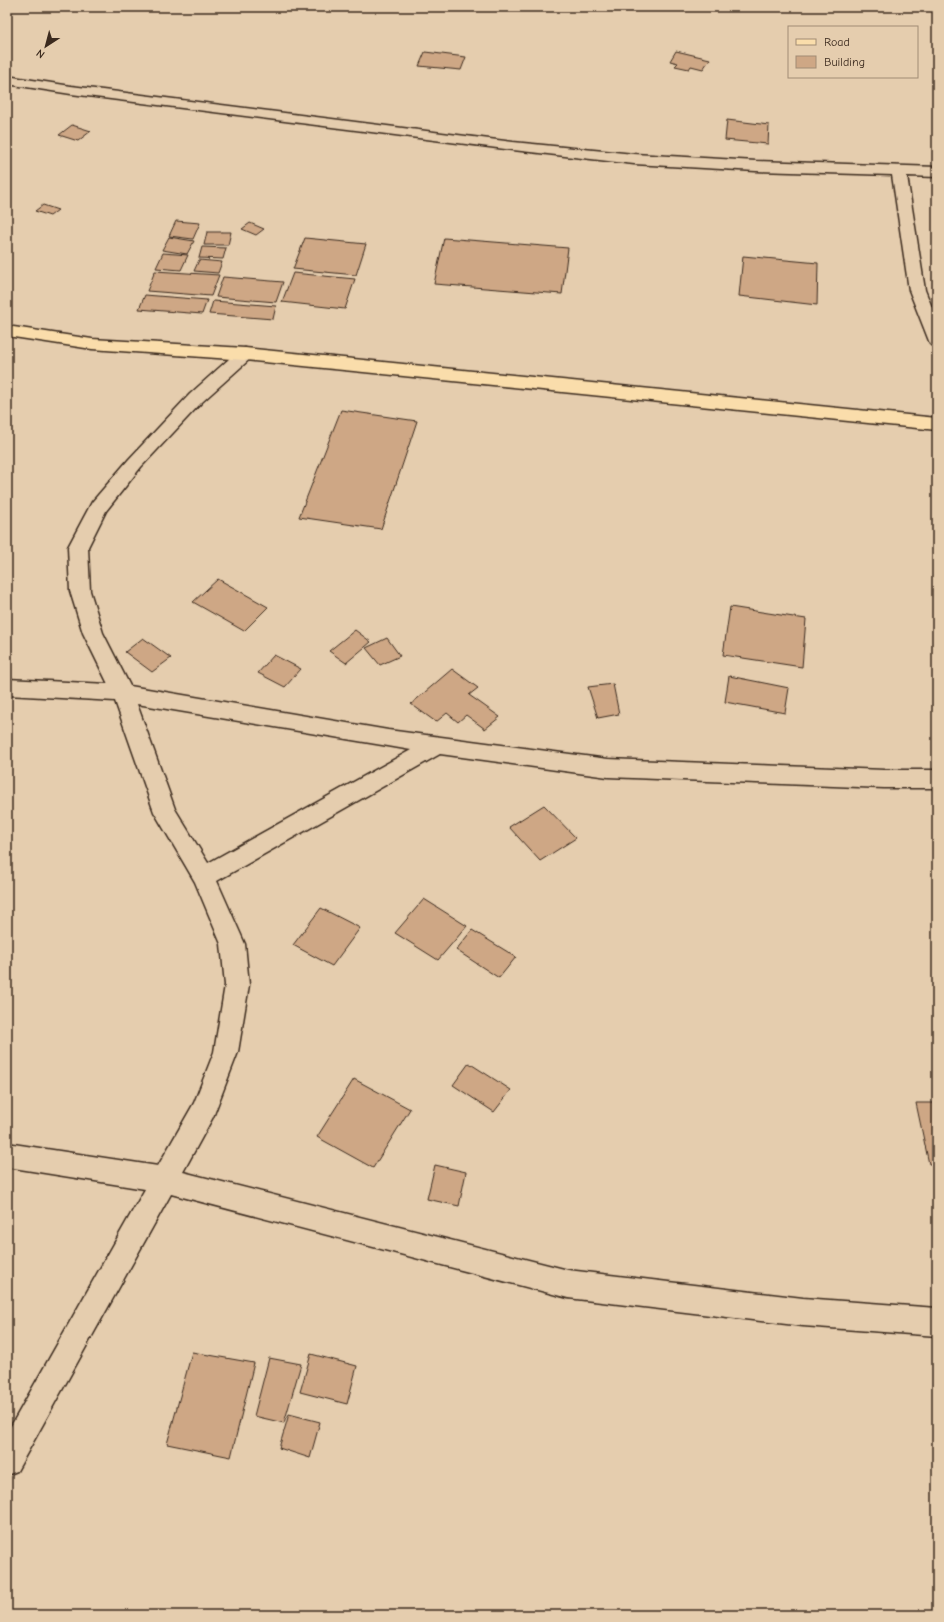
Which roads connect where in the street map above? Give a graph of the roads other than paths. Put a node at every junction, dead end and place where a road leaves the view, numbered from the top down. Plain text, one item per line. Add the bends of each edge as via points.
1 (7, 80) edge
2 (899, 171) junction
3 (937, 172) edge
4 (7, 330) edge
5 (937, 341) edge
6 (245, 354) junction
7 (937, 424) edge
8 (7, 687) edge
9 (123, 693) junction
10 (437, 745) junction
11 (937, 779) edge
12 (204, 877) junction
13 (7, 1155) edge
14 (165, 1180) junction
15 (937, 1322) edge
16 (7, 1462) edge

1 - 2 street via 634,160
2 - 3 street
2 - 5 street via 917,290
4 - 6 main road via 92,344
6 - 7 main road
6 - 9 street via 196,398 135,463 99,507 78,547 80,591 93,634
8 - 9 street
9 - 10 street
9 - 12 street via 165,812
10 - 11 street via 608,768
10 - 12 street
12 - 14 street via 233,944 237,985 226,1052 204,1109
13 - 14 street
14 - 15 street via 568,1284 803,1312
14 - 16 street

